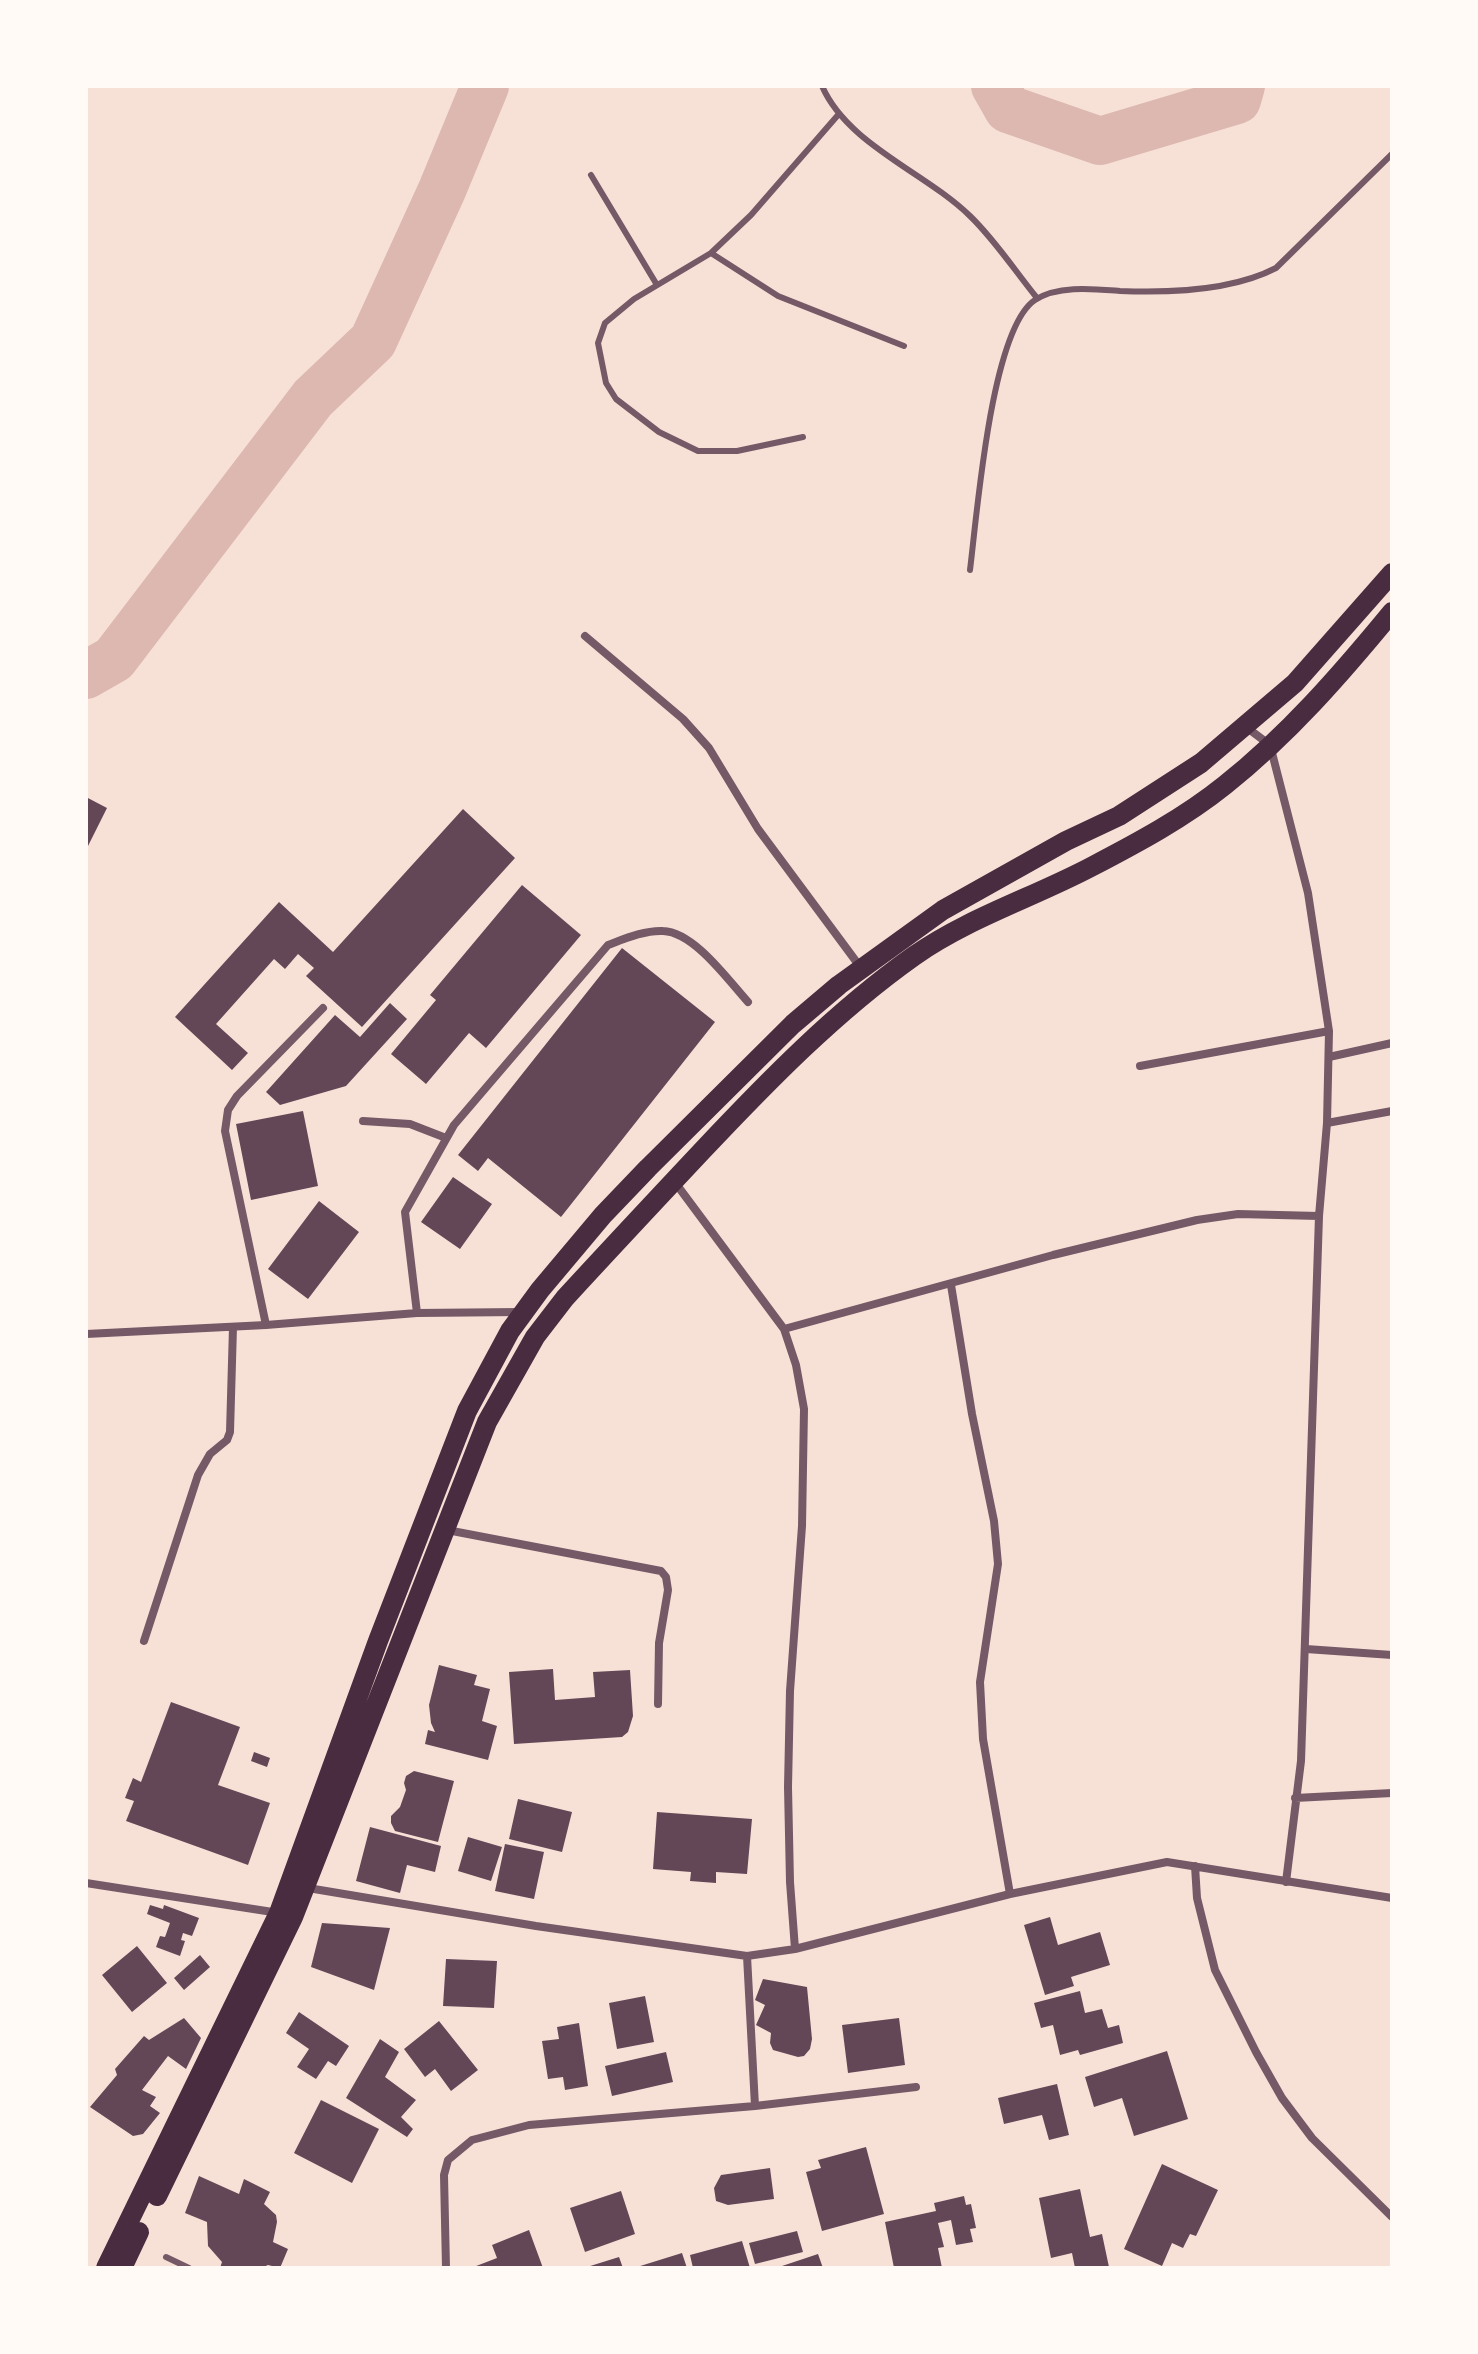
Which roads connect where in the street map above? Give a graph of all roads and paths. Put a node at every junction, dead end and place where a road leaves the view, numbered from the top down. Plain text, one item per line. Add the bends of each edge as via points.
1 (822, 86) edge
2 (838, 115) junction
3 (1392, 154) edge
4 (591, 175) dead end
5 (711, 253) junction
6 (657, 285) junction
7 (1037, 298) junction
8 (904, 346) dead end
9 (803, 437) dead end
10 (970, 570) dead end
11 (1392, 573) edge
12 (1392, 612) edge
13 (585, 636) dead end
14 (1246, 727) junction
15 (1270, 745) junction
16 (862, 969) junction
17 (748, 1002) dead end
18 (323, 1008) dead end
19 (1329, 1031) junction
20 (1392, 1043) edge
21 (1329, 1057) junction
22 (1140, 1066) dead end
23 (1392, 1111) edge
24 (363, 1121) dead end
25 (1327, 1123) junction
26 (446, 1138) junction
27 (674, 1181) junction
28 (1319, 1216) junction
29 (951, 1285) junction
30 (525, 1312) junction
31 (417, 1313) junction
32 (266, 1325) junction
33 (233, 1327) junction
34 (784, 1329) junction
35 (86, 1334) edge
36 (446, 1530) junction
37 (144, 1641) dead end
38 (1306, 1649) junction
39 (1392, 1655) edge
40 (658, 1704) dead end
41 (1392, 1793) edge
42 (1295, 1798) junction
43 (1195, 1866) junction
44 (1286, 1882) junction
45 (86, 1883) edge
46 (305, 1887) junction
47 (1010, 1894) junction
48 (1392, 1898) edge
49 (279, 1913) junction
50 (795, 1949) junction
51 (747, 1956) junction
52 (916, 2087) dead end
53 (755, 2106) junction
54 (1392, 2217) edge
55 (166, 2257) dead end
56 (106, 2268) edge
57 (122, 2268) edge
58 (189, 2268) edge
59 (446, 2268) edge

1 - 2 lane
2 - 5 lane
2 - 7 lane via 971,217
3 - 7 lane via 1276,268 1260,277 1200,287 1061,291
4 - 6 lane
5 - 6 lane
5 - 8 lane via 778,296
6 - 9 lane via 605,323 598,343 600,360 616,399 659,432 698,451 737,451
7 - 10 lane via 1021,314 1000,366
11 - 14 main road via 1295,683
12 - 15 main road
13 - 16 street via 683,719 709,748 758,829
14 - 15 street
14 - 16 main road via 1162,790 943,910
15 - 19 street via 1308,893
15 - 27 main road via 1169,824 1036,895 958,928 912,958 769,1080
16 - 30 main road via 793,1024 648,1168
17 - 26 street via 692,942 678,936 664,931 608,945
18 - 32 street via 228,1110 225,1131
19 - 21 street
19 - 22 street
20 - 21 street
21 - 25 street
23 - 25 street
24 - 26 street via 410,1124
25 - 28 street
26 - 31 street via 405,1212
27 - 34 street
27 - 36 main road via 535,1337 487,1422
28 - 29 street via 1238,1214 1197,1220
28 - 38 street
29 - 34 street
29 - 47 street via 994,1521 998,1564 980,1682 983,1739
30 - 31 street
30 - 49 main road via 467,1411
31 - 32 street
32 - 33 street
33 - 35 street
33 - 37 street via 230,1432 198,1475
34 - 50 street via 804,1409 788,1773
36 - 40 street via 661,1571 668,1590 659,1643
36 - 46 main road
38 - 39 street
38 - 42 street
41 - 42 street
42 - 44 street
43 - 44 street
43 - 47 street via 1167,1862
43 - 54 street via 1197,1898 1215,1970 1282,2098 1312,2138
44 - 48 street
45 - 49 street
46 - 51 street
46 - 57 main road
47 - 50 street
49 - 56 main road
50 - 51 street
51 - 53 street
52 - 53 street
53 - 59 street via 529,2125 472,2140 448,2160 444,2175
55 - 58 lane

